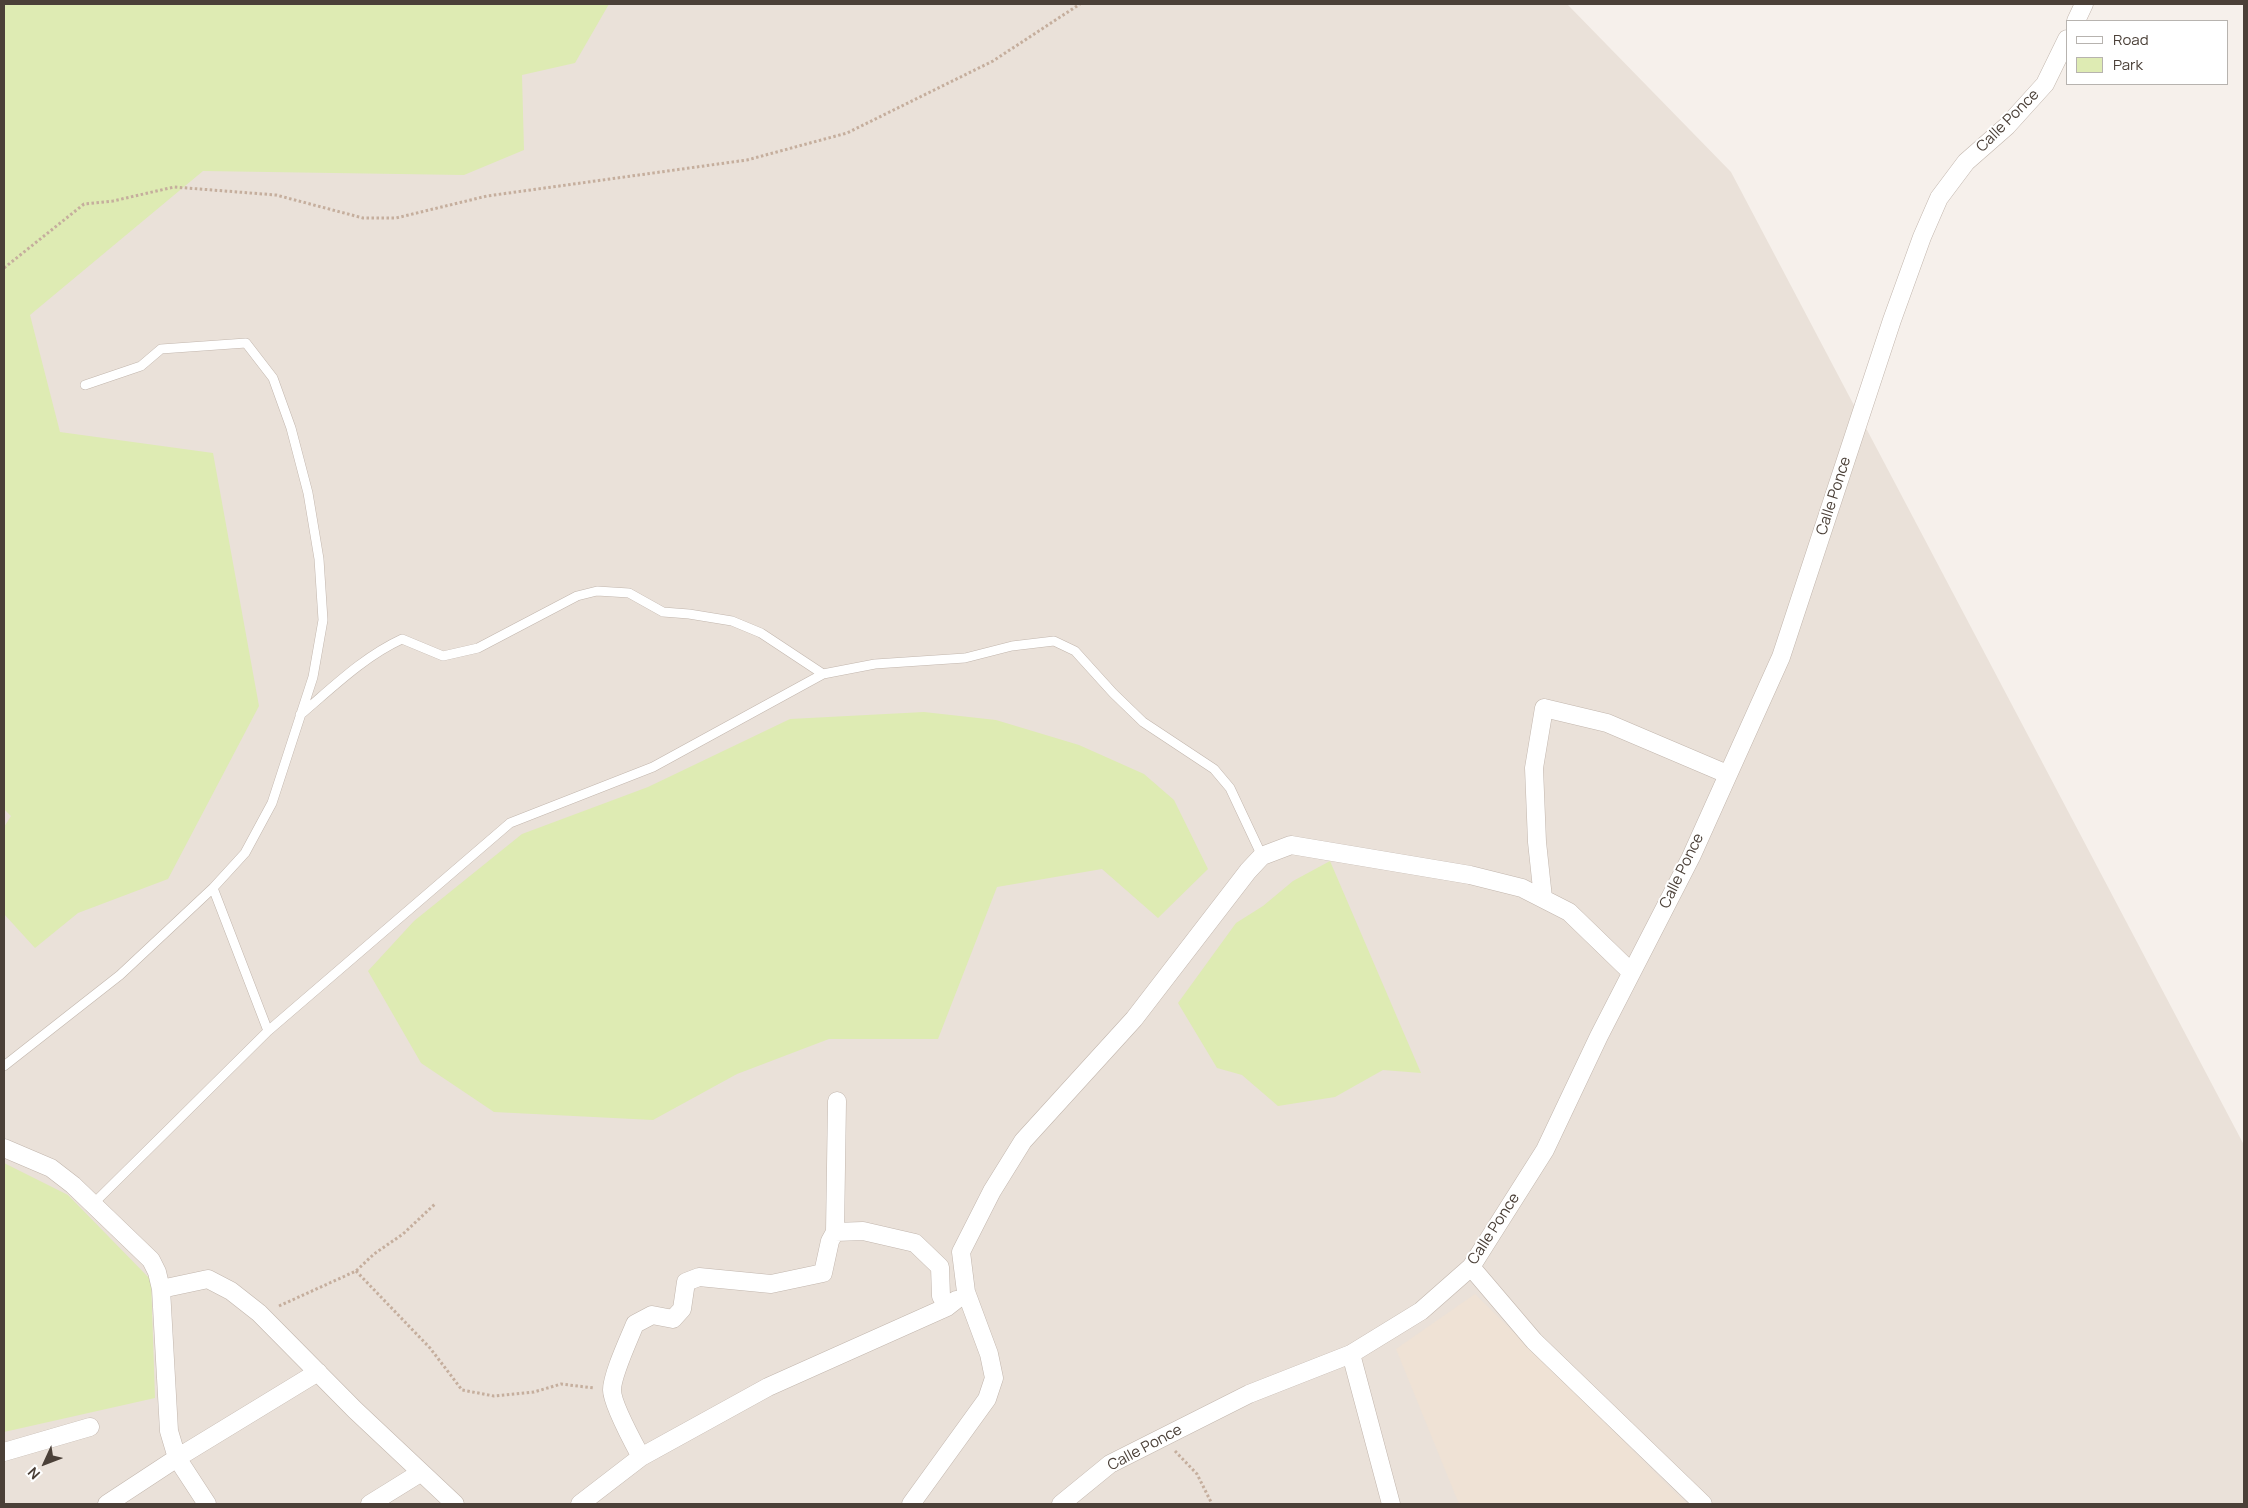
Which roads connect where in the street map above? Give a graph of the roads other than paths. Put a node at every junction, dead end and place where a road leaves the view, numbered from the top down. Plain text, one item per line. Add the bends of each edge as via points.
1 (2084, 4) edge
2 (2076, 20) edge
3 (2066, 42) edge
4 (86, 385) dead end
5 (822, 674) junction
6 (300, 715) junction
7 (1727, 774) junction
8 (1262, 856) junction
9 (213, 888) junction
10 (1544, 898) junction
11 (1632, 972) junction
12 (268, 1031) junction
13 (4, 1066) edge
14 (837, 1101) dead end
15 (4, 1148) edge
16 (93, 1204) junction
17 (835, 1232) junction
18 (1471, 1267) junction
19 (161, 1290) junction
20 (966, 1292) junction
21 (947, 1308) junction
22 (1351, 1354) junction
23 (318, 1372) junction
24 (90, 1427) dead end
25 (4, 1452) edge
26 (641, 1457) junction
27 (176, 1458) junction
28 (420, 1473) junction
29 (107, 1504) edge
30 (207, 1504) edge
31 (370, 1504) edge
32 (455, 1504) edge
33 (580, 1504) edge
34 (911, 1504) edge
35 (1061, 1504) edge
36 (1391, 1504) edge
37 (1703, 1504) edge

1 - 2 street
3 - 7 street, Calle Ponce via 2045,84 2007,126 1966,162 1939,198 1892,320 1781,658
4 - 6 lane via 141,366 161,349 246,343 273,378 291,428 308,493 319,559 323,620 313,678
5 - 6 lane via 761,633 732,621 663,612 629,592 597,591 577,596 478,648 443,656 402,639 364,661
5 - 8 lane via 875,664 965,658 1012,646 1054,641 1075,651 1143,722 1214,769 1230,788
5 - 12 lane via 653,767 510,823
6 - 9 lane via 272,803 244,853
7 - 10 street via 1607,724 1544,708 1534,768 1537,842
7 - 11 street, Calle Ponce via 1691,857
8 - 10 street via 1291,845 1470,875 1522,888
8 - 20 street via 1134,1019 1023,1142 992,1191 961,1252
9 - 12 lane
9 - 13 lane via 120,975
10 - 11 street via 1568,912
11 - 18 street, Calle Ponce via 1545,1150
12 - 16 lane
14 - 17 street
15 - 16 street via 51,1168
16 - 19 street via 151,1260
17 - 21 street via 863,1231 915,1243 940,1267 941,1296
17 - 26 street via 823,1273 771,1284 699,1277 686,1282 682,1309 674,1319 652,1315 635,1324 612,1390 622,1421
18 - 22 street, Calle Ponce via 1422,1311
18 - 37 street via 1534,1341
19 - 23 street via 208,1280 231,1291 259,1313
19 - 27 street via 169,1431
20 - 21 street
20 - 34 street via 989,1354 994,1378 987,1399
21 - 26 street via 768,1387
22 - 35 street, Calle Ponce via 1249,1394 1110,1464
22 - 36 street
23 - 27 street
23 - 28 street
24 - 25 street
26 - 33 street
27 - 29 street
27 - 30 street
28 - 31 street
28 - 32 street

